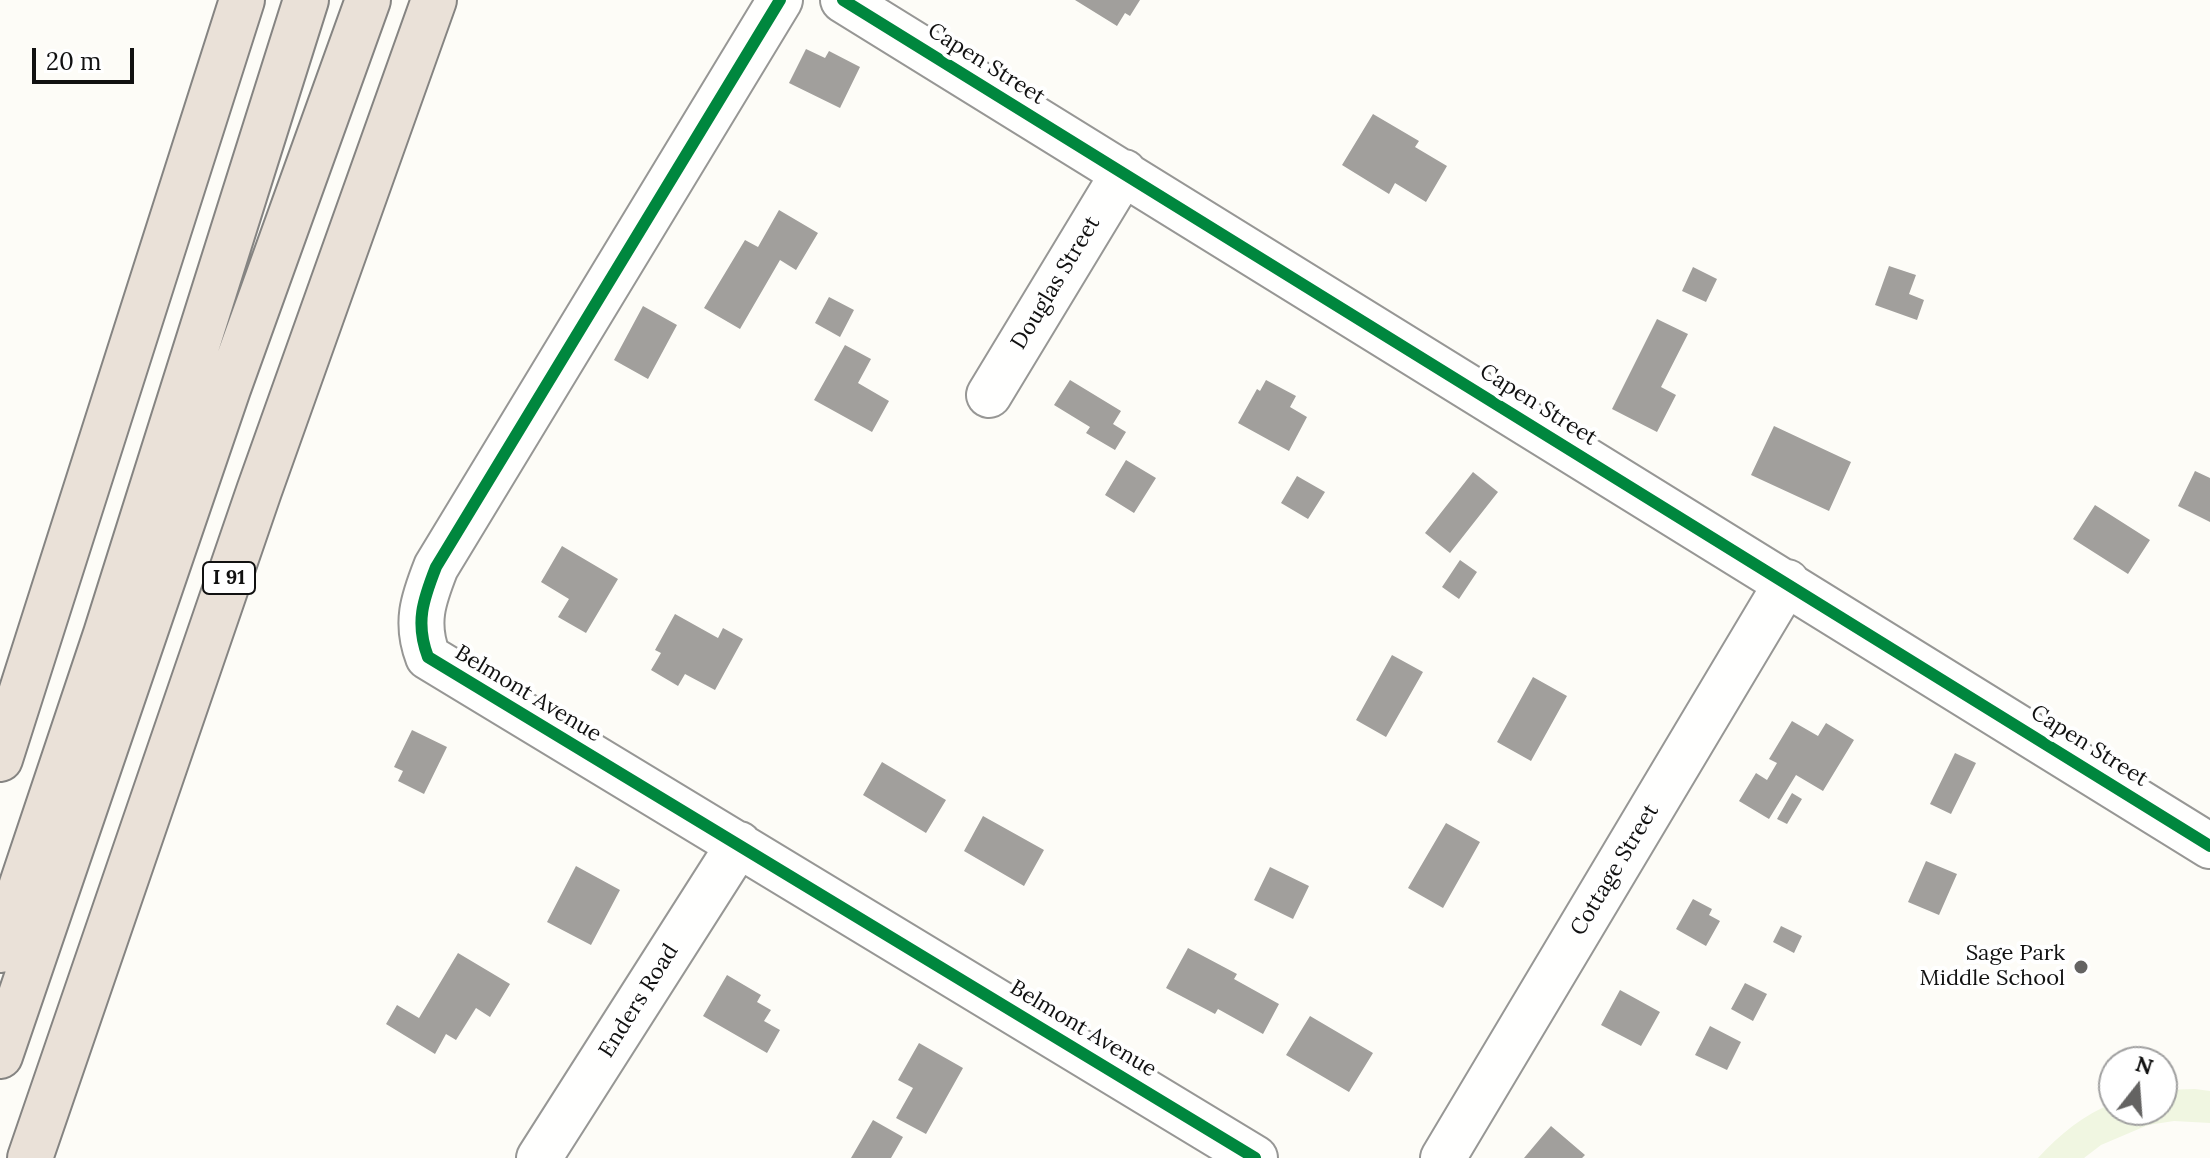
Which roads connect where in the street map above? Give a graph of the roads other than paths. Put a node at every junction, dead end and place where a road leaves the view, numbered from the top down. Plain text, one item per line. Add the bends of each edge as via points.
1 (242, 0) edge
2 (306, 0) edge
3 (368, 0) edge
4 (434, 0) edge
5 (780, 0) edge
6 (843, 0) edge
7 (1124, 172) junction
8 (989, 395) dead end
9 (1787, 582) junction
10 (0, 759) edge
11 (739, 844) junction
12 (2210, 846) edge
13 (0, 950) edge
14 (0, 1056) edge
15 (30, 1158) edge
16 (539, 1158) edge
17 (1255, 1158) edge
18 (1443, 1158) edge

1 - 10 highway
2 - 13 highway via 135,544
3 - 14 highway via 228,389
4 - 15 highway, I 91
5 - 11 street, Belmont Avenue via 436,567 421,605 420,636 428,657
6 - 7 street, Capen Street
7 - 8 street, Douglas Street
7 - 9 street, Capen Street
9 - 12 street, Capen Street
9 - 18 street, Cottage Street
11 - 16 street, Enders Road
11 - 17 street, Belmont Avenue

